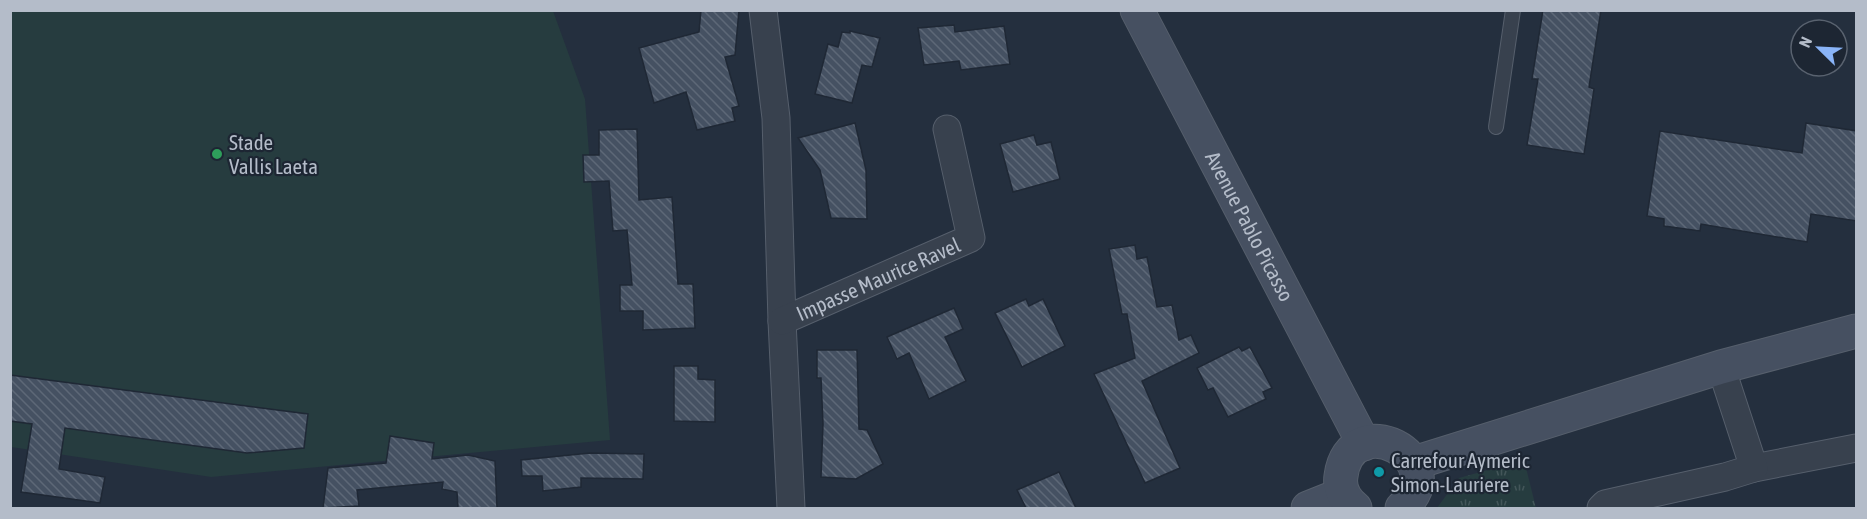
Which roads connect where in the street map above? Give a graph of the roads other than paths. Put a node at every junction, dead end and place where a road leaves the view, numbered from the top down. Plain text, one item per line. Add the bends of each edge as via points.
1 (764, 10) edge
2 (1137, 10) edge
3 (1513, 10) edge
4 (1496, 127) dead end
5 (947, 129) dead end
6 (782, 321) junction
7 (1857, 331) edge
8 (1721, 367) junction
9 (1364, 444) junction
10 (1857, 448) edge
11 (1414, 463) junction
12 (1754, 468) junction
13 (1349, 501) edge
14 (791, 508) edge
15 (1308, 508) edge
16 (1402, 508) edge
17 (1601, 508) edge

1 - 6 street, Impasse Maurice Ravel via 776,118
2 - 9 main road, Avenue Pablo Picasso
3 - 4 lane
5 - 6 street, Impasse Maurice Ravel via 971,238
6 - 14 street, Impasse Maurice Ravel
7 - 8 main road
8 - 11 main road
8 - 12 street
9 - 11 main road via 1383,441 1395,445
9 - 13 main road via 1348,456 1342,468 1340,481
10 - 12 street
11 - 16 main road via 1416,487
12 - 17 street
13 - 15 main road

